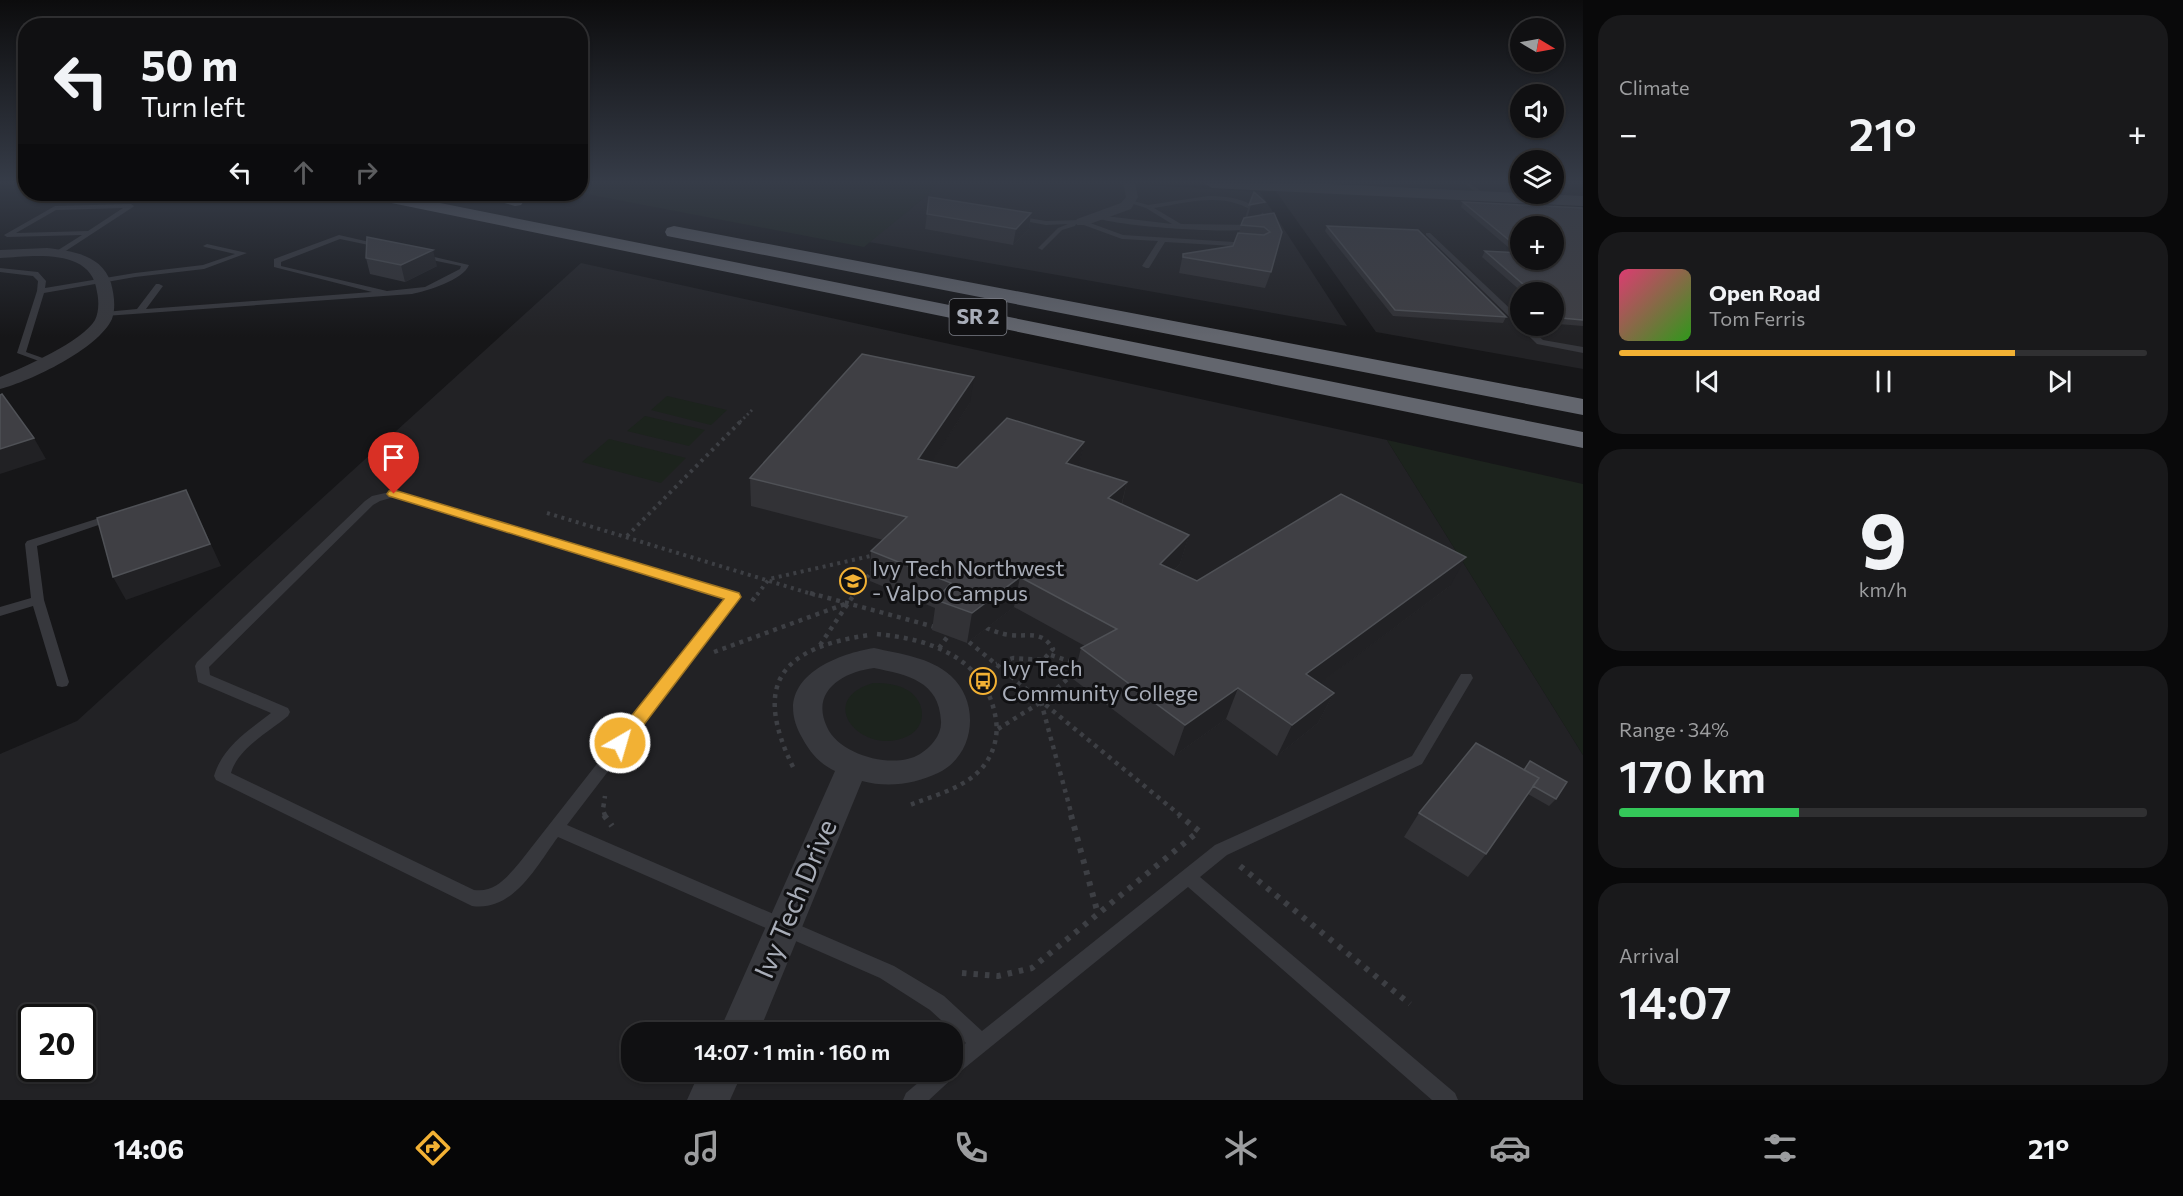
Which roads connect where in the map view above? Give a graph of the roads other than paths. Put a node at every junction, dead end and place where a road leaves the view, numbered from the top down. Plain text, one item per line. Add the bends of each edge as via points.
1 (8, 234) edge
2 (35, 234) edge
3 (88, 234) edge
4 (571, 234) edge
5 (689, 234) edge
6 (1055, 234) edge
7 (1115, 234) edge
8 (1428, 234) dead end
9 (1163, 239) junction
10 (207, 246) dead end
11 (1259, 246) edge
12 (1042, 248) dead end
13 (397, 250) edge
14 (408, 252) edge
15 (0, 254) edge
16 (58, 254) junction
17 (1146, 266) dead end
18 (0, 270) edge
19 (104, 281) junction
20 (159, 286) dead end
21 (41, 291) junction
22 (388, 294) junction
23 (140, 311) junction
24 (1510, 313) edge
25 (105, 314) junction
26 (1534, 336) edge
27 (1583, 350) edge
28 (47, 361) junction
29 (0, 383) edge
30 (1583, 407) edge
31 (1583, 440) edge
32 (121, 514) edge
33 (38, 600) junction
34 (0, 612) edge
35 (1467, 678) dead end
36 (62, 682) dead end
37 (853, 766) junction
38 (555, 828) junction
39 (1188, 877) junction
40 (783, 927) junction
41 (743, 1022) edge
42 (981, 1044) junction
43 (963, 1058) edge
44 (717, 1082) edge
45 (935, 1082) edge
46 (708, 1100) edge
47 (913, 1100) edge
48 (1448, 1100) edge

1 - 2 lane
3 - 16 lane
4 - 31 highway, SR 2
5 - 30 highway, SR 2
6 - 12 lane
7 - 9 lane
8 - 24 lane
9 - 11 lane
9 - 17 lane
10 - 19 lane via 243,253 204,267
13 - 22 lane via 339,237 277,261 278,267
14 - 22 lane via 465,265 464,270 427,289
15 - 16 street
16 - 19 street via 92,263
18 - 21 lane via 35,274 42,281
19 - 21 lane
19 - 25 street
20 - 23 lane
21 - 28 lane via 21,353
22 - 23 lane
23 - 25 lane
25 - 28 street via 102,323 83,341
26 - 27 lane via 1540,342
28 - 29 street
32 - 33 lane via 31,544
33 - 34 lane
33 - 36 lane
35 - 39 lane via 1417,760 1221,850
37 - 37 street via 880,773 907,771 931,763 949,748 958,730 958,711 951,694 937,678 908,664 874,658 839,667 818,682 809,698 807,717 814,737 830,754
37 - 40 street, Ivy Tech Drive
38 - 38 lane via 507,888 493,897 472,898 222,776 224,765 236,751 283,712 203,678 202,666 369,503 384,495 403,495 734,597
38 - 40 lane
39 - 42 lane
39 - 48 lane
40 - 41 street, Ivy Tech Drive
40 - 42 lane via 886,972 938,1003
42 - 43 lane
44 - 46 street
45 - 47 lane

